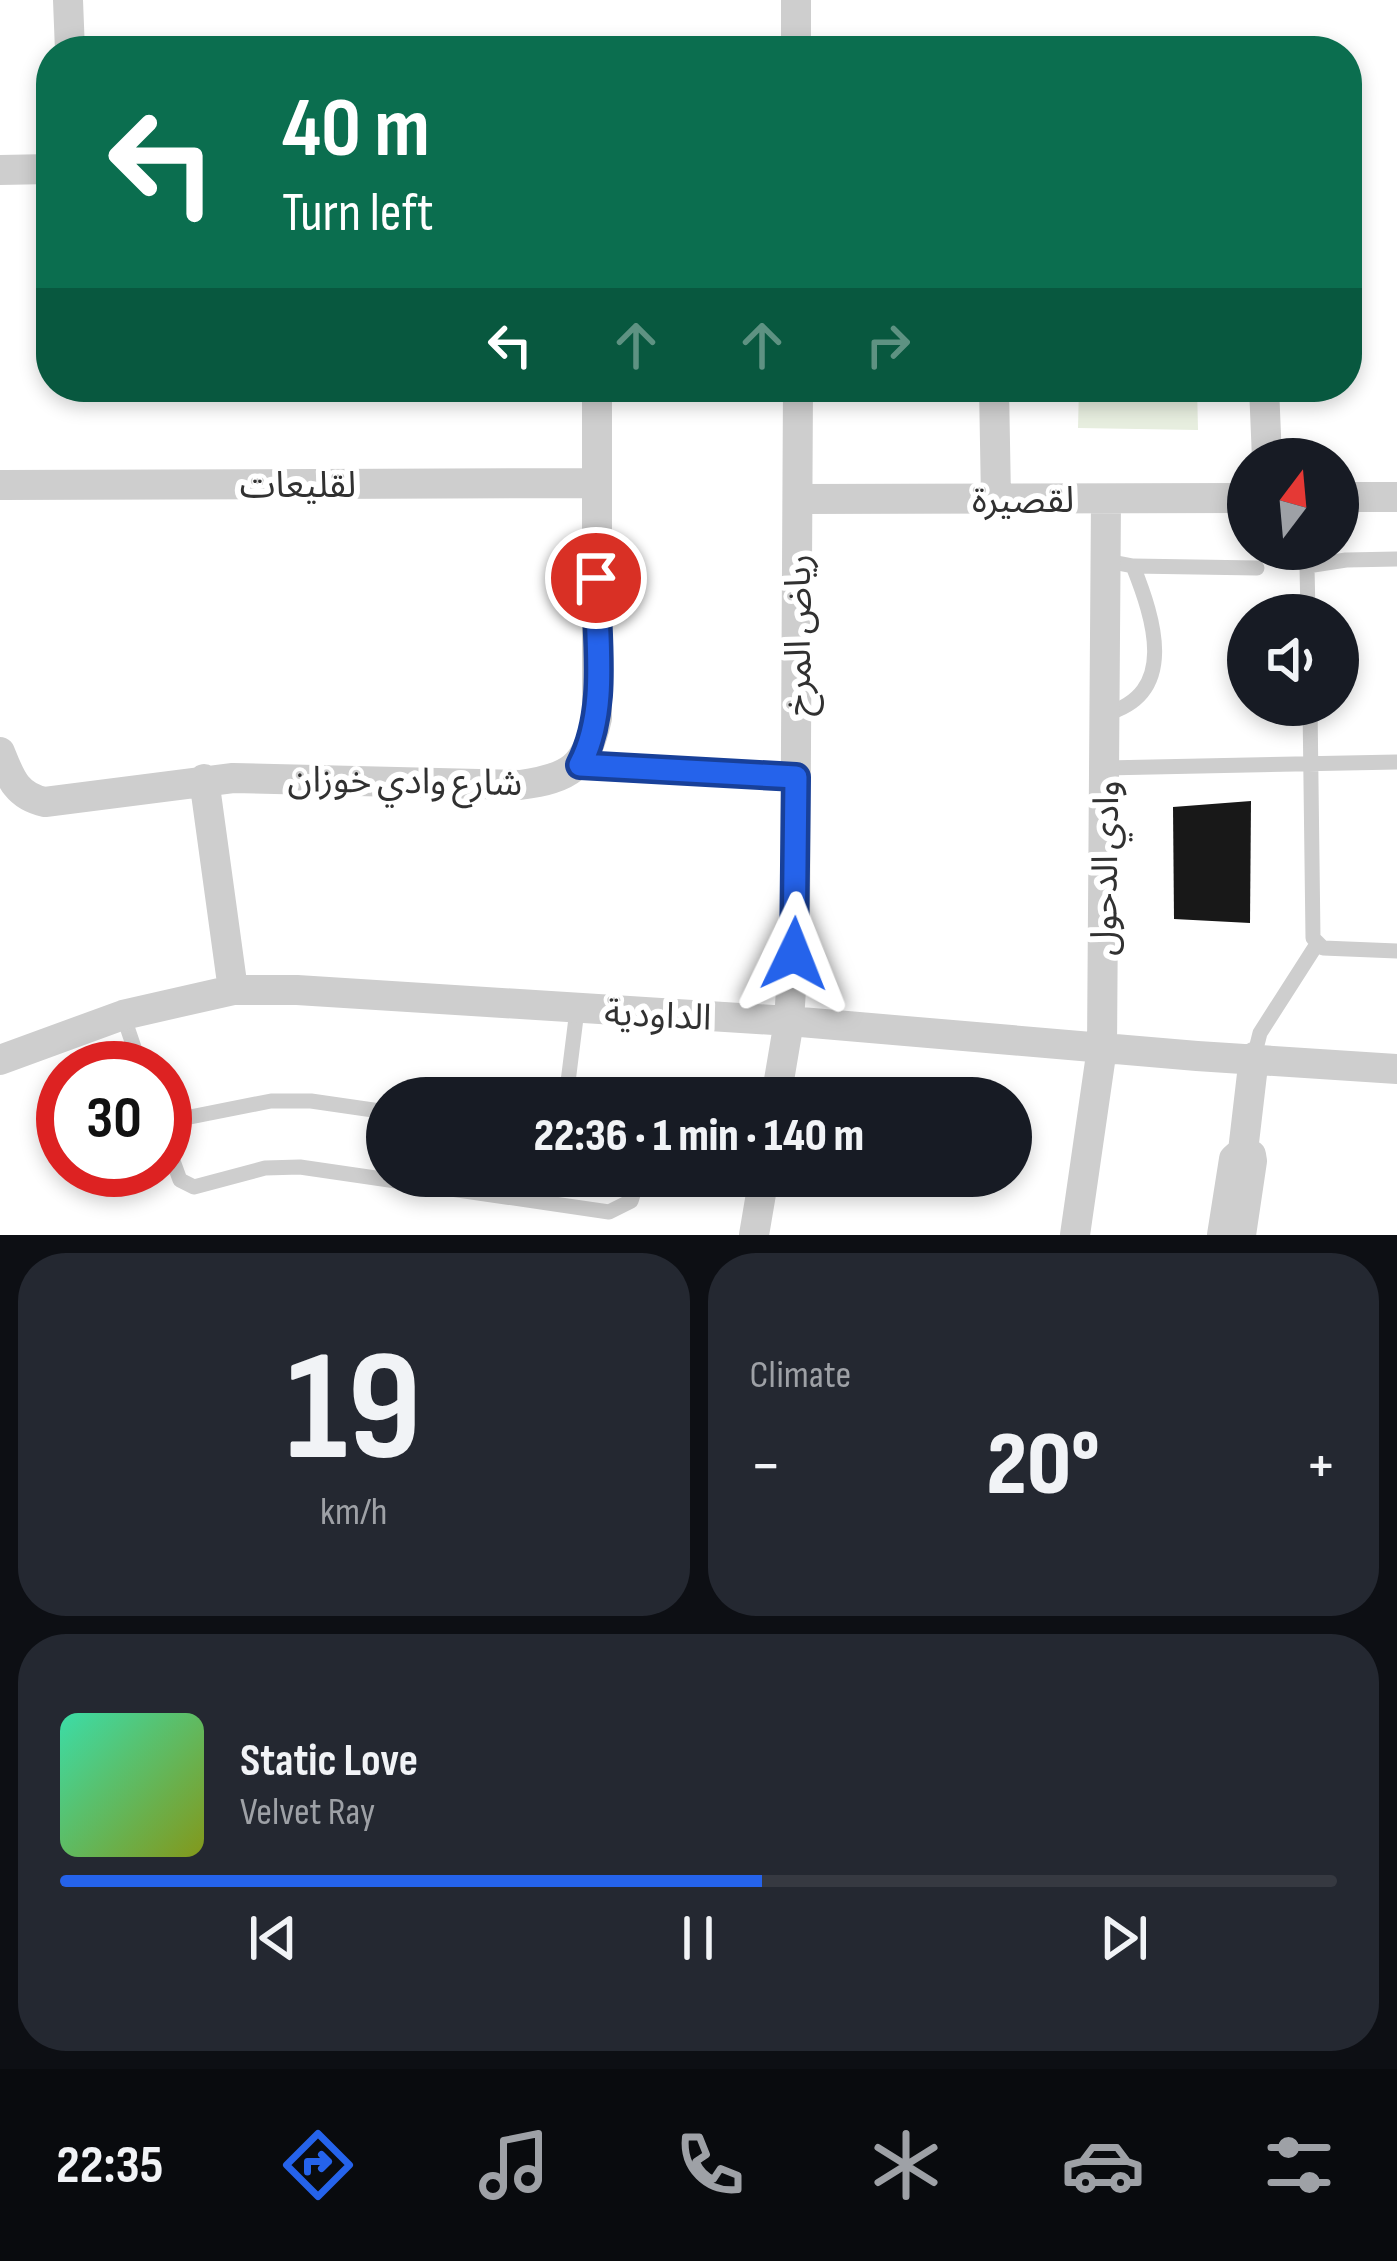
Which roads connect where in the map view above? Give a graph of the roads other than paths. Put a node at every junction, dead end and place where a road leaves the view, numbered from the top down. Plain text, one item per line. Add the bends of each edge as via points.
1 (68, 0) edge
2 (796, 0) edge
3 (69, 36) edge
4 (796, 36) edge
5 (36, 169) edge
6 (0, 170) edge
7 (597, 402) edge
8 (798, 402) edge
9 (994, 402) edge
10 (1265, 402) edge
11 (1266, 438) edge
12 (595, 483) junction
13 (0, 485) edge
14 (1359, 497) edge
15 (1397, 497) edge
16 (1227, 498) edge
17 (798, 499) junction
18 (996, 499) junction
19 (1106, 499) junction
20 (1397, 559) edge
21 (1359, 560) edge
22 (1120, 564) junction
23 (1227, 567) edge
24 (1105, 714) junction
25 (1310, 726) edge
26 (0, 752) edge
27 (1397, 762) edge
28 (1310, 764) junction
29 (580, 765) junction
30 (1105, 768) junction
31 (796, 777) junction
32 (204, 779) junction
33 (1317, 944) junction
34 (1397, 951) edge
35 (232, 990) junction
36 (577, 1010) junction
37 (123, 1015) junction
38 (789, 1021) junction
39 (132, 1041) edge
40 (1102, 1048) junction
41 (1254, 1058) junction
42 (0, 1060) edge
43 (1397, 1069) edge
44 (569, 1077) edge
45 (780, 1077) edge
46 (366, 1109) edge
47 (192, 1117) edge
48 (1243, 1151) junction
49 (366, 1177) edge
50 (192, 1186) edge
51 (506, 1197) edge
52 (632, 1197) edge
53 (760, 1197) edge
54 (754, 1235) edge
55 (1075, 1235) edge
56 (1222, 1235) edge
57 (1241, 1235) edge

1 - 3 street
2 - 4 street
5 - 6 street
7 - 12 street
8 - 17 street, رياض المرخ
9 - 18 street
10 - 11 street
12 - 13 street, لقليعات
12 - 29 street via 597,718
14 - 15 street
16 - 19 street, لقصيرة
17 - 18 street, لقصيرة
17 - 31 street, رياض المرخ
18 - 19 street, لقصيرة
19 - 22 street, وادي الدحول
20 - 21 lane
22 - 23 lane
22 - 24 street, وادي الدحول
22 - 24 lane via 1152,616 1155,636 1150,685 1128,708
24 - 30 street, وادي الدحول
25 - 28 lane
26 - 32 street, شارع وادي خوزان via 15,788 45,802
27 - 28 lane
28 - 30 lane
28 - 33 lane
29 - 31 lane
29 - 32 street, شارع وادي خوزان via 520,785
30 - 40 street, وادي الدحول
31 - 38 street, رياض المرخ
32 - 35 street
33 - 34 lane
33 - 41 lane via 1270,1014
35 - 36 street, الداودية
35 - 37 street, الداودية
36 - 38 street, الداودية
36 - 44 lane
37 - 39 lane
37 - 42 street, الداودية
38 - 40 street, الداودية
38 - 45 street, رياض المرخ
40 - 41 street, الداودية
40 - 55 street, وادي الدحول
41 - 43 street, الداودية
41 - 48 street
46 - 47 lane via 271,1101
48 - 56 street via 1234,1159
48 - 57 street via 1252,1161
49 - 50 lane via 265,1168
51 - 52 lane via 609,1212
53 - 54 street

